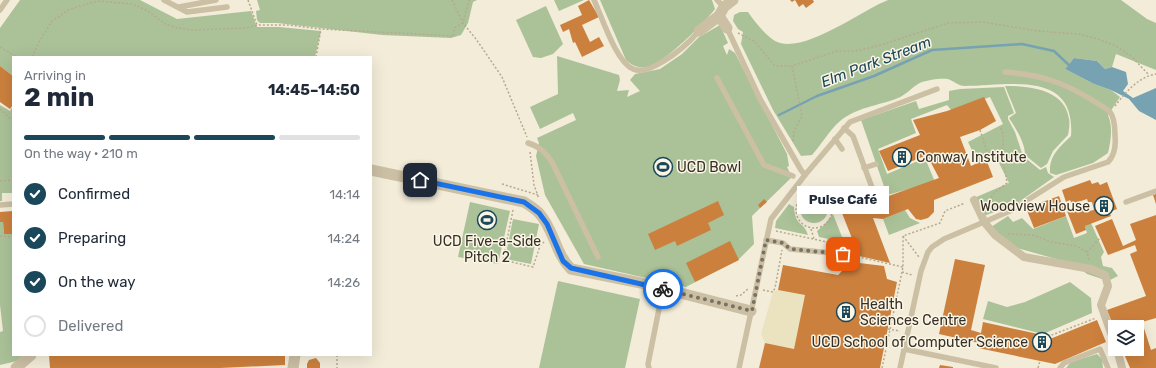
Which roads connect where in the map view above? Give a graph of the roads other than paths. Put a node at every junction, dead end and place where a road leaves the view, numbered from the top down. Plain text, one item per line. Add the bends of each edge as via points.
1 (7, 0) edge
2 (164, 0) edge
3 (216, 0) edge
4 (594, 0) edge
5 (733, 0) edge
6 (179, 7) junction
7 (227, 7) dead end
8 (720, 8) edge
9 (0, 10) edge
10 (727, 28) joint
11 (699, 31) joint
12 (1005, 72) dead end
13 (717, 78) dead end
14 (937, 89) dead end
15 (844, 128) junction
16 (835, 139) junction
17 (528, 143) road end
18 (842, 149) dead end
19 (876, 164) dead end
20 (864, 168) junction
21 (372, 170) edge
22 (806, 175) junction
23 (793, 176) dead end
24 (1156, 191) edge
25 (974, 200) road end
26 (876, 201) dead end
27 (1126, 202) dead end
28 (12, 204) edge
29 (0, 205) edge
30 (985, 222) junction
31 (766, 240) junction
32 (843, 254) road end
33 (598, 257) dead end
34 (664, 289) junction
35 (752, 311) junction
36 (1108, 327) edge
37 (904, 349) junction
38 (30, 356) edge
39 (295, 356) edge
40 (1119, 356) edge
41 (17, 368) edge
42 (293, 368) edge
43 (649, 368) edge
44 (739, 368) edge
45 (900, 368) edge
46 (996, 368) edge
47 (1060, 368) edge
48 (1108, 368) edge
49 (1122, 368) edge

1 - 9 lane
2 - 6 lane
3 - 6 lane
4 - 11 lane via 620,57 633,70 654,67 677,53
5 - 8 street
6 - 7 lane via 187,12
8 - 10 street
8 - 11 street
10 - 22 lane via 760,99
12 - 30 lane via 1049,78 1083,95 1110,112 1116,141 1108,162 1064,177 1010,211
13 - 23 lane via 764,165
14 - 15 lane via 861,116
15 - 16 lane
15 - 20 lane via 852,136
16 - 18 lane
16 - 22 lane
17 - 33 lane via 537,146 552,162
19 - 20 lane
20 - 26 lane
21 - 34 street via 524,202 539,213 547,224 563,261 571,268
22 - 31 lane via 771,219
24 - 27 lane
25 - 30 street
28 - 29 lane
30 - 36 street via 995,235 1024,257 1105,275 1108,282 1101,305
30 - 37 lane via 944,239 932,247 924,260 919,277
31 - 32 lane via 783,243 790,249
31 - 35 lane
34 - 35 street
34 - 43 lane
35 - 44 lane
37 - 45 lane
37 - 46 lane
38 - 41 street
39 - 42 street
40 - 49 street
47 - 48 lane via 1064,363 1100,349

